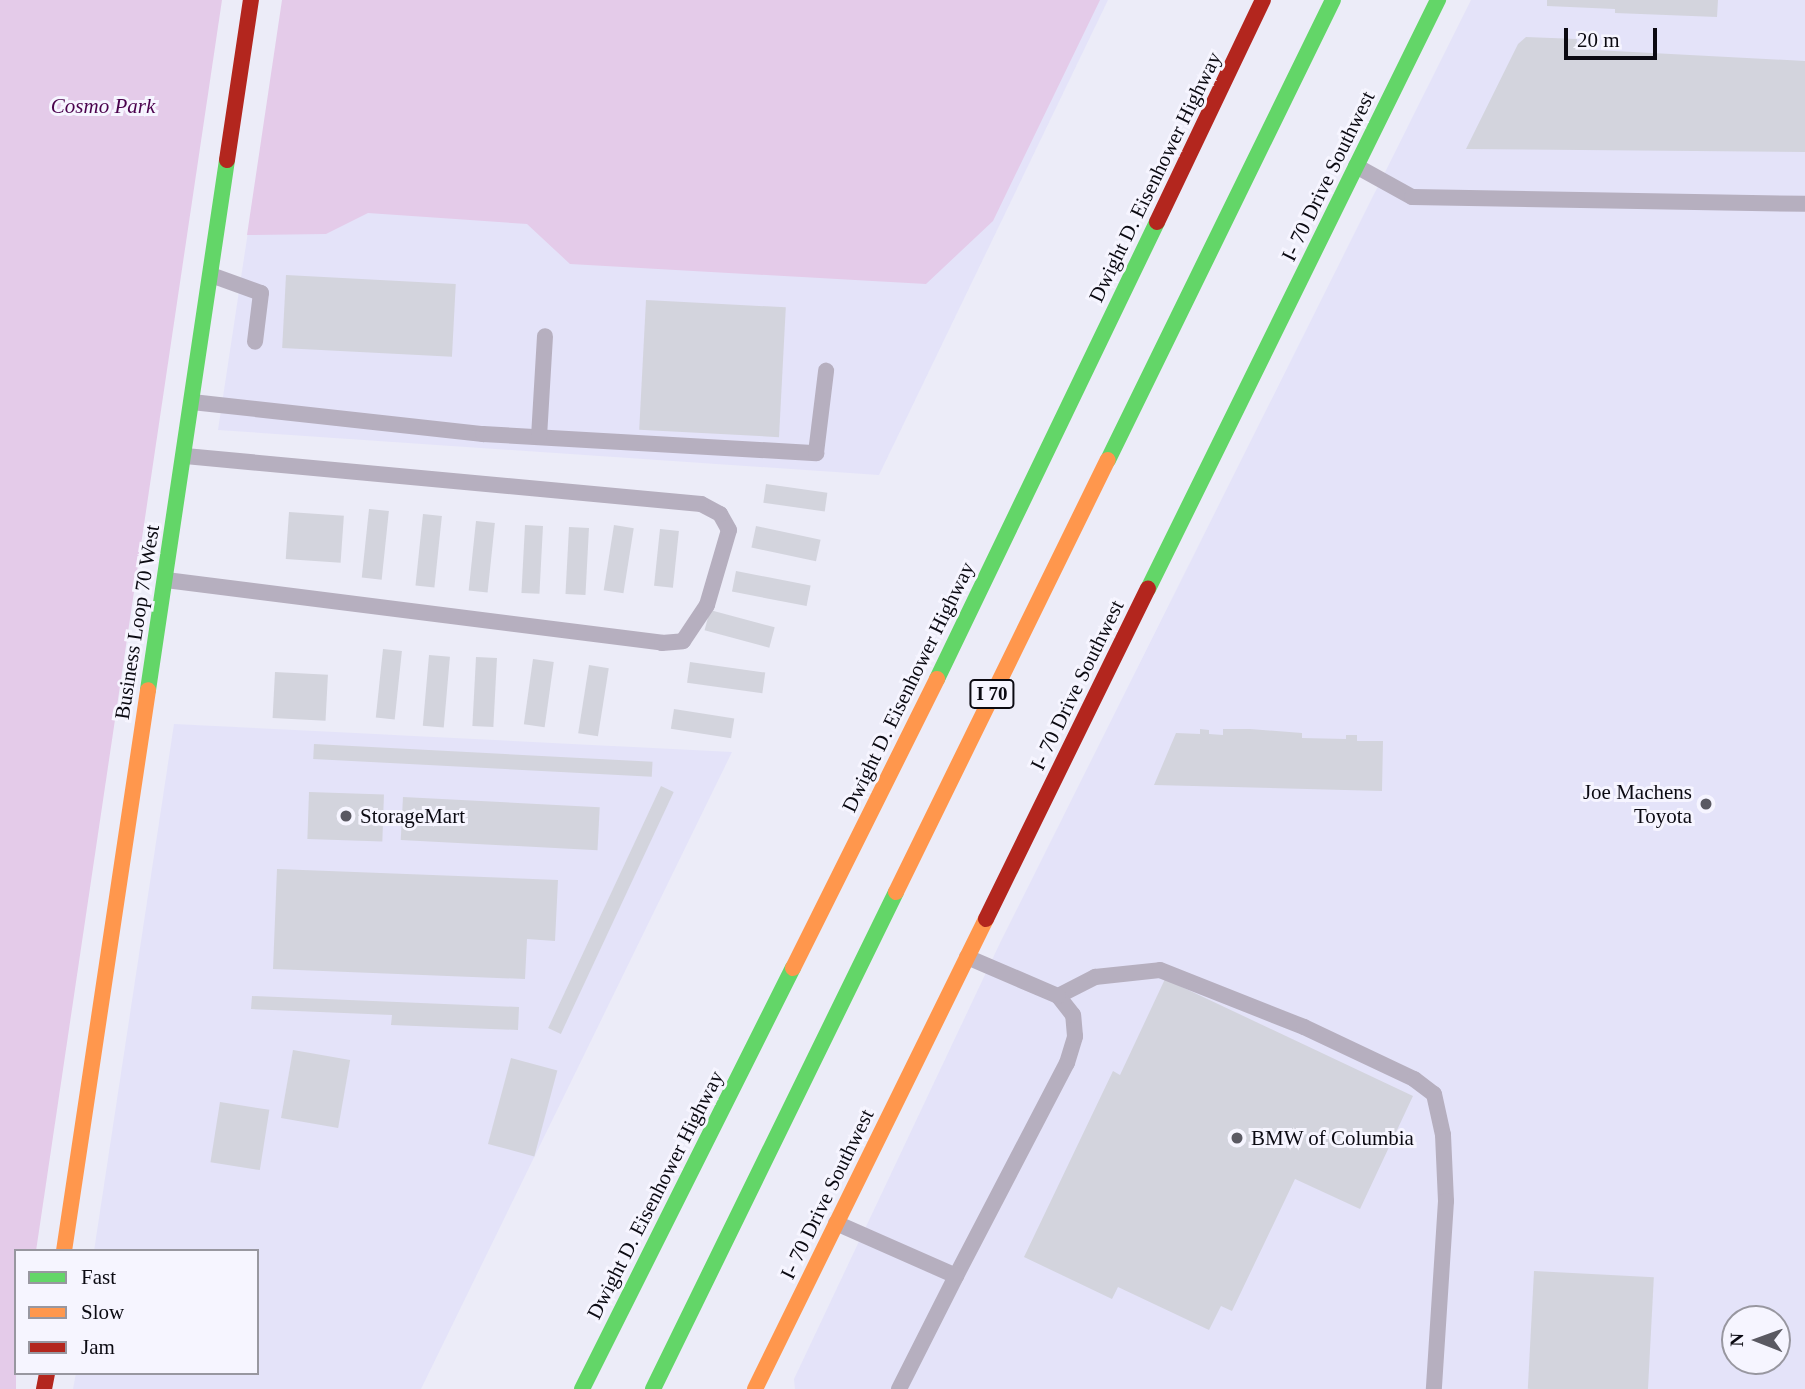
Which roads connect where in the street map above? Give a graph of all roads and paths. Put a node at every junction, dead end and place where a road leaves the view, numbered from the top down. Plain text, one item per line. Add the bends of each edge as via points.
1 (251, 0) edge
2 (1263, 0) edge
3 (1332, 0) edge
4 (1438, 0) edge
5 (1356, 166) junction
6 (1805, 204) edge
7 (211, 275) junction
8 (545, 336) dead end
9 (255, 342) dead end
10 (826, 371) dead end
11 (192, 402) junction
12 (539, 438) junction
13 (185, 456) junction
14 (166, 580) junction
15 (967, 957) junction
16 (1058, 996) junction
17 (836, 1223) junction
18 (64, 1249) edge
19 (956, 1276) junction
20 (658, 1384) edge
21 (582, 1389) edge
22 (755, 1389) edge
23 (899, 1389) edge
24 (1434, 1389) edge

1 - 7 main road, Business Loop 70 West
2 - 21 main road, Dwight D. Eisenhower Highway / I 70 via 954,645
3 - 20 main road, I 70
4 - 5 main road, I- 70 Drive Southwest
5 - 6 lane via 1412,197
5 - 15 main road, I- 70 Drive Southwest
7 - 9 lane via 261,293
7 - 11 main road, Business Loop 70 West
8 - 12 lane
10 - 12 lane via 816,453
11 - 12 lane
11 - 13 main road, Business Loop 70 West
13 - 14 main road, Business Loop 70 West
13 - 14 lane via 701,504 720,513 729,530 707,605 682,641 649,641
14 - 18 main road, Business Loop 70 West
15 - 16 lane
15 - 17 main road, I- 70 Drive Southwest
16 - 19 lane via 1073,1015 1074,1036 1067,1063
16 - 24 lane via 1095,977 1160,970 1304,1027 1414,1079 1434,1094 1443,1135 1446,1201
17 - 19 lane
17 - 22 main road, I- 70 Drive Southwest
19 - 23 lane

